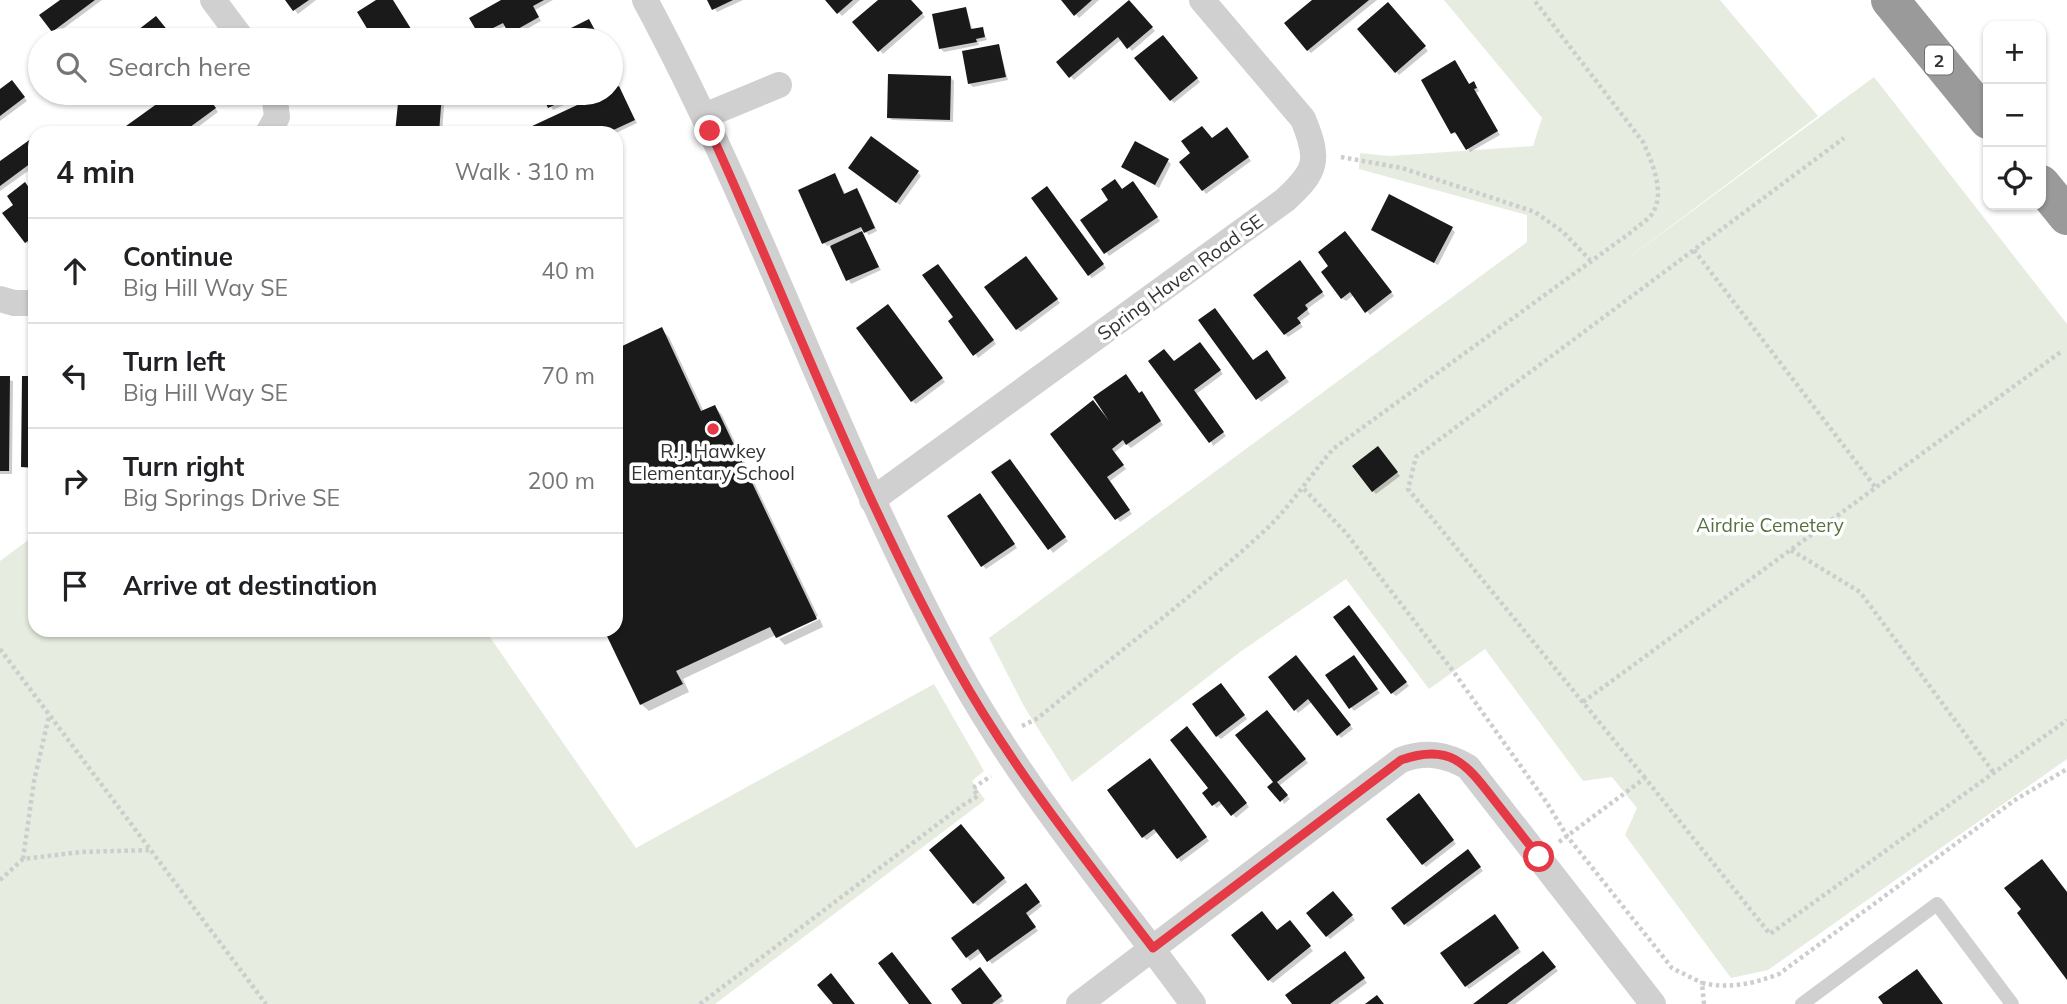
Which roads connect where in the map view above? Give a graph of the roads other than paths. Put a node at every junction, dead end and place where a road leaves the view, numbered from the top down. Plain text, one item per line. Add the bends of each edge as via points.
1 (214, 0) edge
2 (645, 0) edge
3 (1202, 0) edge
4 (1890, 0) edge
5 (234, 28) edge
6 (779, 85) dead end
7 (276, 105) edge
8 (1983, 114) edge
9 (704, 116) junction
10 (272, 126) edge
11 (2046, 190) edge
12 (2067, 216) edge
13 (0, 299) edge
14 (28, 303) edge
15 (872, 500) junction
16 (1153, 948) junction
17 (1079, 1004) edge
18 (1193, 1004) edge
19 (1653, 1004) edge
20 (1802, 1004) edge
21 (2012, 1004) edge

1 - 5 street
2 - 9 street
3 - 15 street, Spring Haven Road SE via 1303,119 1316,163 1304,183
4 - 8 highway, 2
6 - 9 street
7 - 10 street via 278,117
9 - 15 street
11 - 12 highway
13 - 14 street
15 - 16 street via 958,670 1000,738 1074,846
16 - 17 street
16 - 18 street
16 - 19 street via 1401,760 1434,753 1468,766
20 - 21 lane via 1937,904

